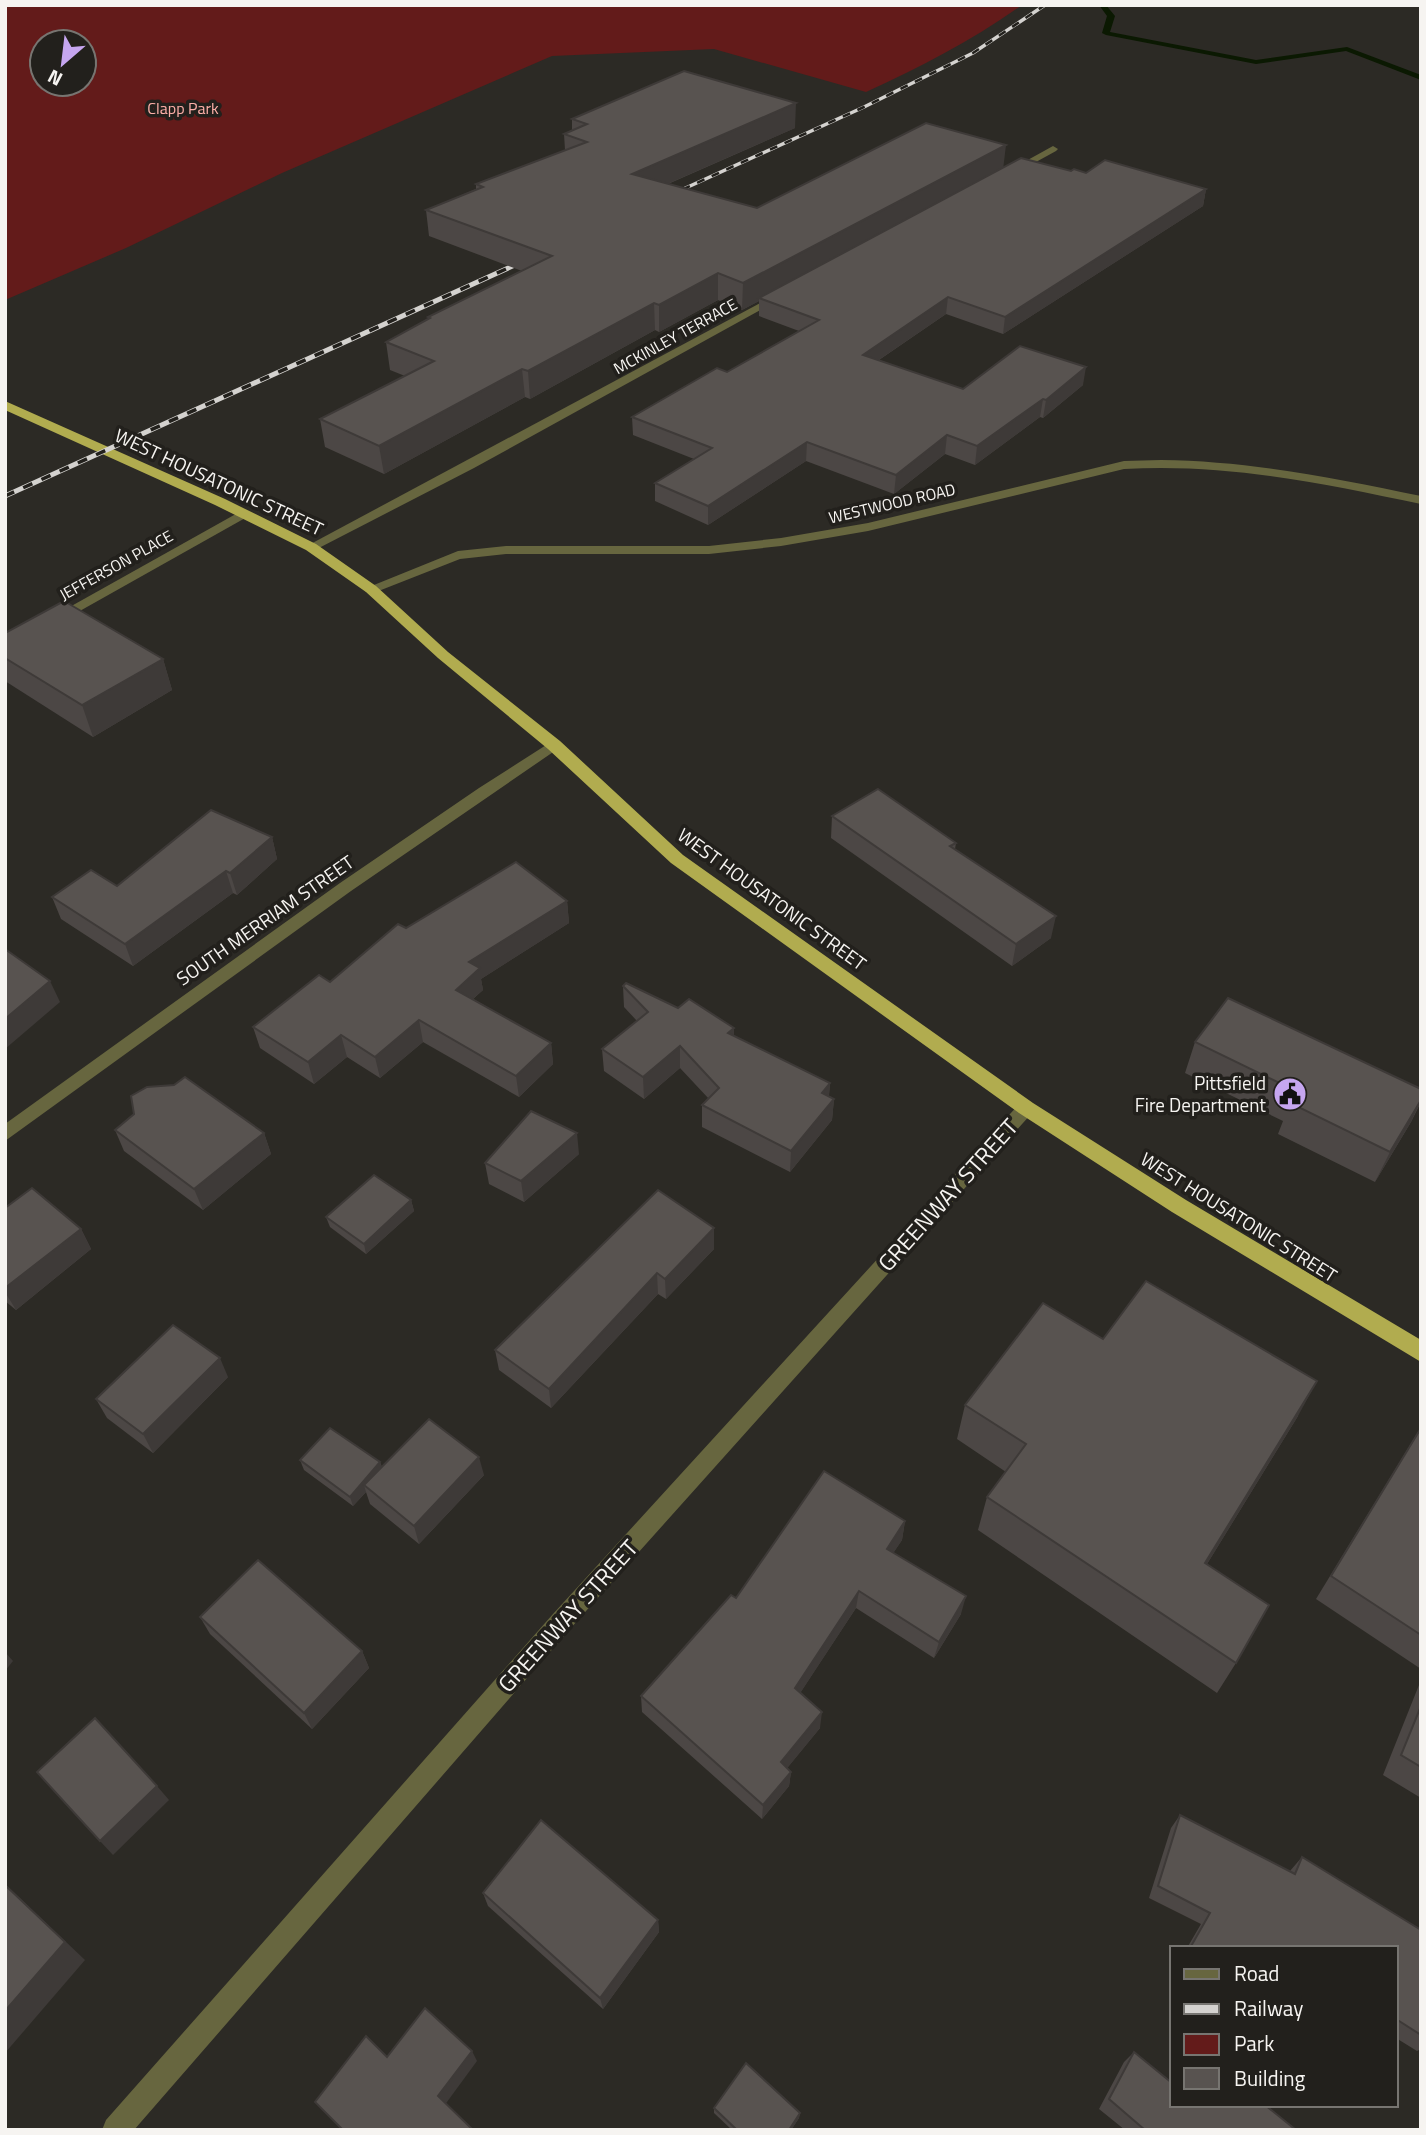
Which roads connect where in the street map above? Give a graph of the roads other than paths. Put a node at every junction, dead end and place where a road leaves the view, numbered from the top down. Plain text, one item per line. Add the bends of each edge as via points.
1 (1053, 149) dead end
2 (1006, 175) edge
3 (796, 288) edge
4 (5, 405) edge
5 (1421, 500) edge
6 (243, 514) junction
7 (311, 547) junction
8 (371, 589) junction
9 (41, 627) edge
10 (554, 746) junction
11 (1026, 1108) junction
12 (5, 1134) edge
13 (1421, 1352) edge
14 (116, 2130) edge

1 - 2 street
3 - 7 street, MCKINLEY TERRACE
4 - 6 highway, WEST HOUSATONIC STREET
5 - 8 street, WESTWOOD ROAD via 1209,464 1124,465 868,527 781,542 709,550 458,555
6 - 7 highway, WEST HOUSATONIC STREET
6 - 9 street, JEFFERSON PLACE
7 - 8 highway, WEST HOUSATONIC STREET
8 - 10 highway, WEST HOUSATONIC STREET
10 - 11 highway, WEST HOUSATONIC STREET via 677,859
10 - 12 street, SOUTH MERRIAM STREET via 455,810
11 - 13 highway, WEST HOUSATONIC STREET
11 - 14 street, GREENWAY STREET via 561,1622

